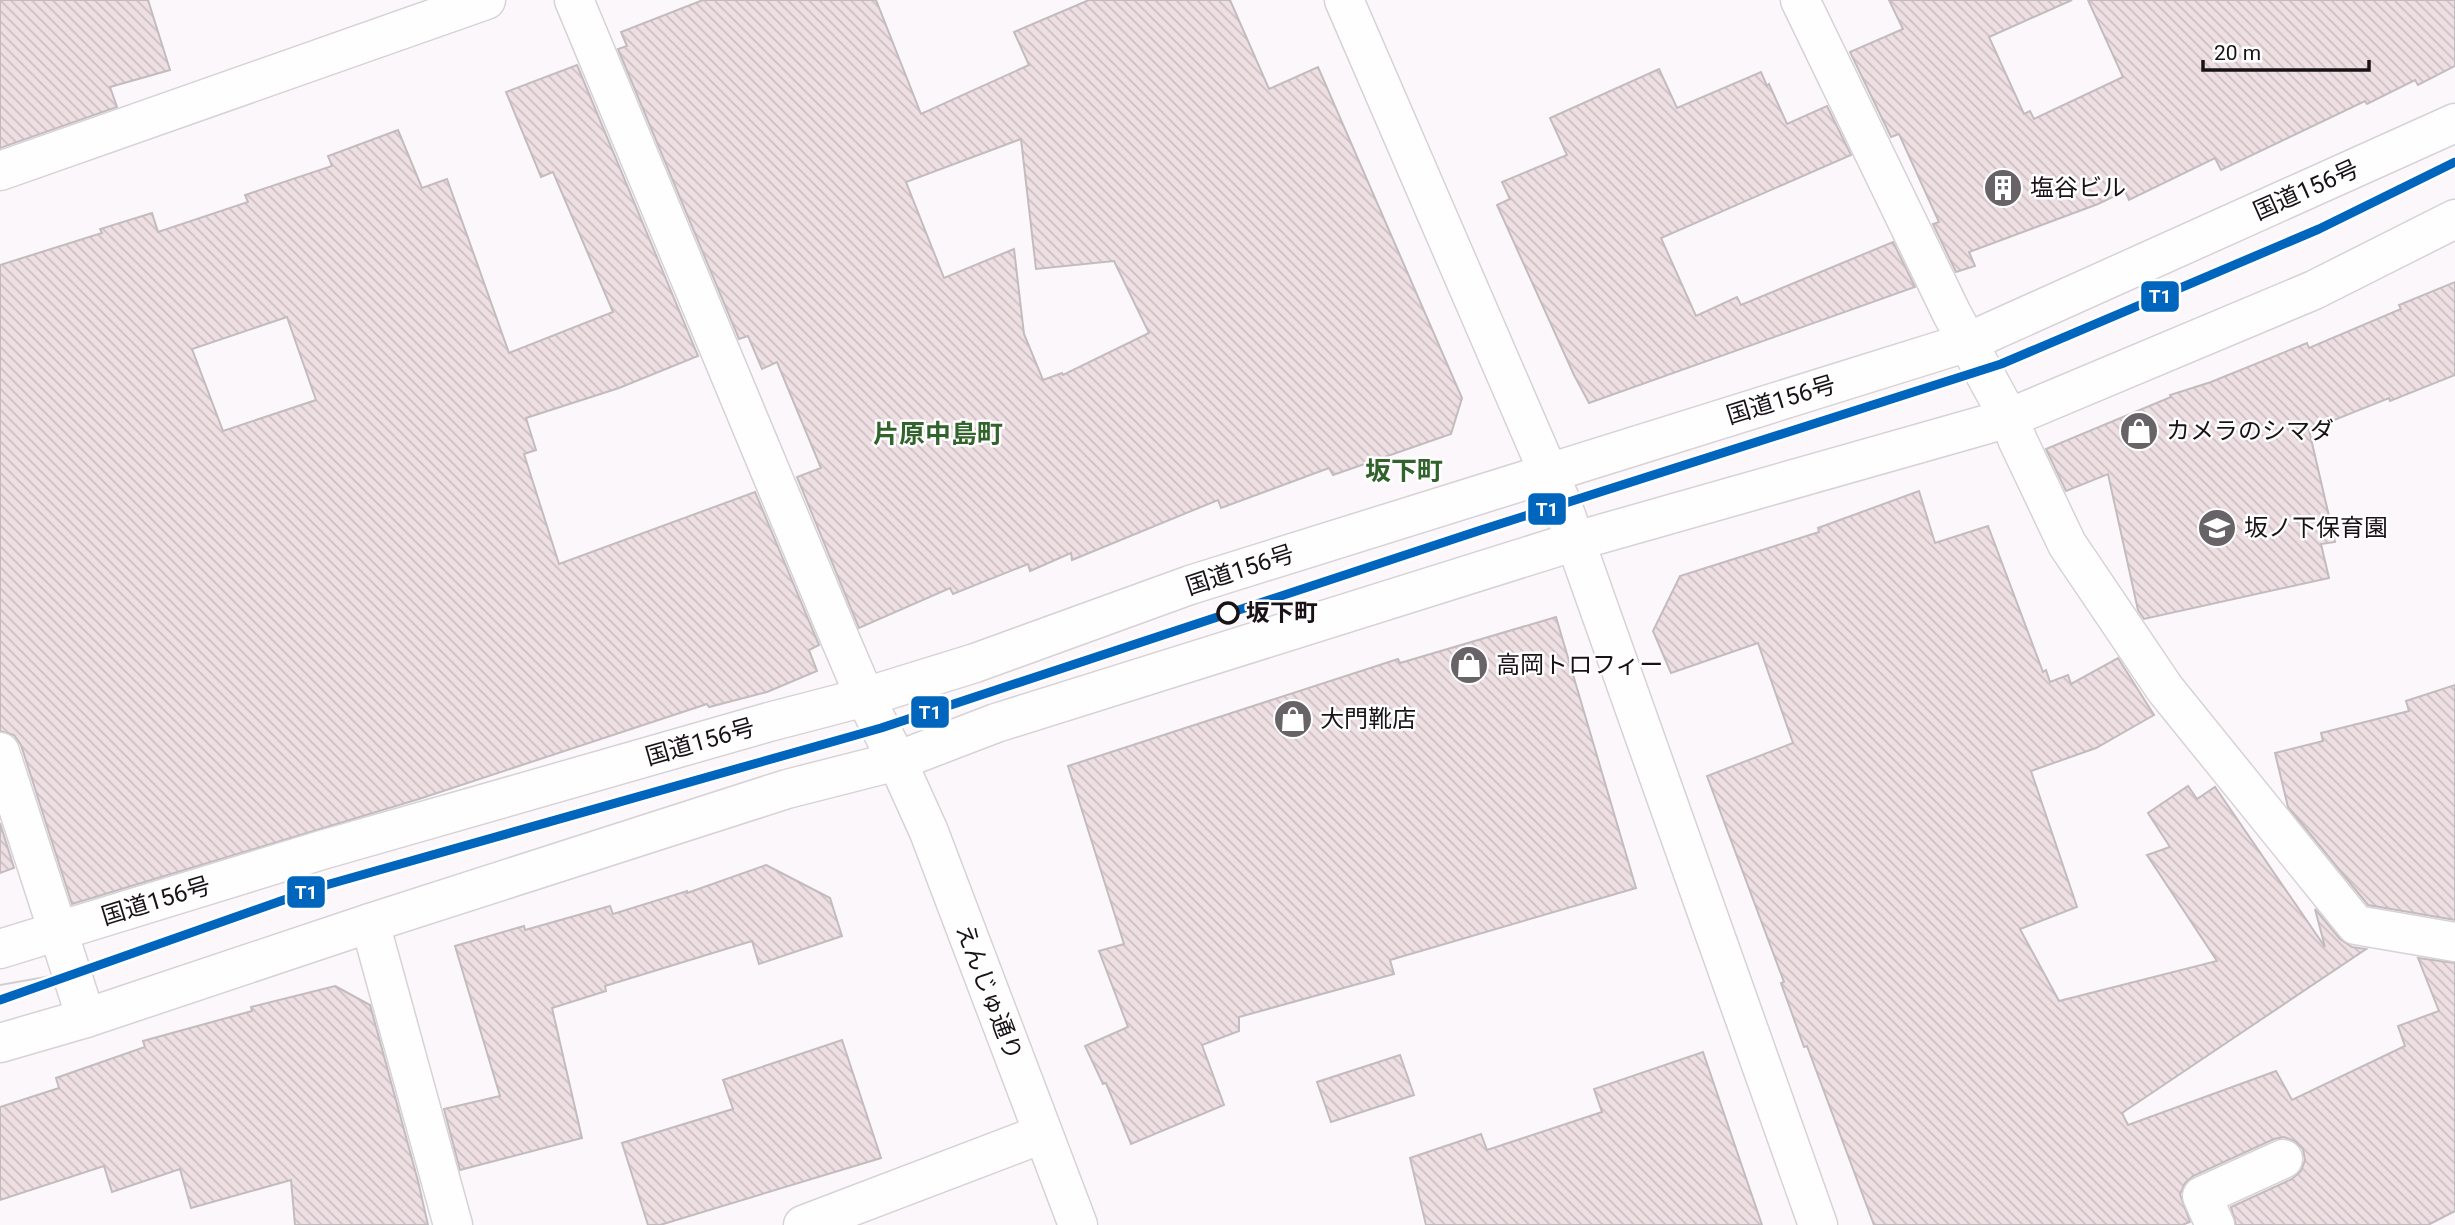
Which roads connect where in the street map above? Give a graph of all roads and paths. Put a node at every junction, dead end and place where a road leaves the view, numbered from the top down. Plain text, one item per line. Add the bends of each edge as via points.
1 (486, 0) edge
2 (575, 0) edge
3 (1344, 0) edge
4 (1800, 0) edge
5 (2455, 123) edge
6 (0, 171) edge
7 (2455, 219) edge
8 (1968, 342) junction
9 (2009, 418) junction
10 (1550, 473) junction
11 (1576, 541) junction
12 (865, 697) junction
13 (0, 752) edge
14 (897, 761) junction
15 (370, 923) junction
16 (58, 930) junction
17 (2455, 942) edge
18 (0, 949) edge
19 (86, 1018) junction
20 (0, 1043) edge
21 (1042, 1134) junction
22 (2283, 1159) dead end
23 (453, 1225) edge
24 (803, 1225) edge
25 (1078, 1225) edge
26 (1818, 1225) edge
27 (2215, 1225) edge

1 - 6 main road
2 - 12 main road, えんじゅ通り
3 - 10 main road
4 - 8 main road
5 - 8 main road, 国道156号
7 - 9 main road via 2314,290
8 - 9 main road
8 - 10 main road, 国道156号
9 - 11 main road
9 - 17 main road via 2067,544 2165,689 2356,925
10 - 11 main road
10 - 12 main road, 国道156号 via 1190,586
11 - 14 main road via 996,723
11 - 26 main road
12 - 14 main road, えんじゅ通り
12 - 16 main road, 国道156号 via 322,850
13 - 16 main road
14 - 15 main road via 787,789
14 - 21 main road, えんじゅ通り via 929,832
15 - 19 main road
15 - 23 main road
16 - 18 main road, 国道156号
16 - 19 main road
19 - 20 main road
21 - 24 main road
21 - 25 main road, えんじゅ通り
22 - 27 main road via 2202,1196

